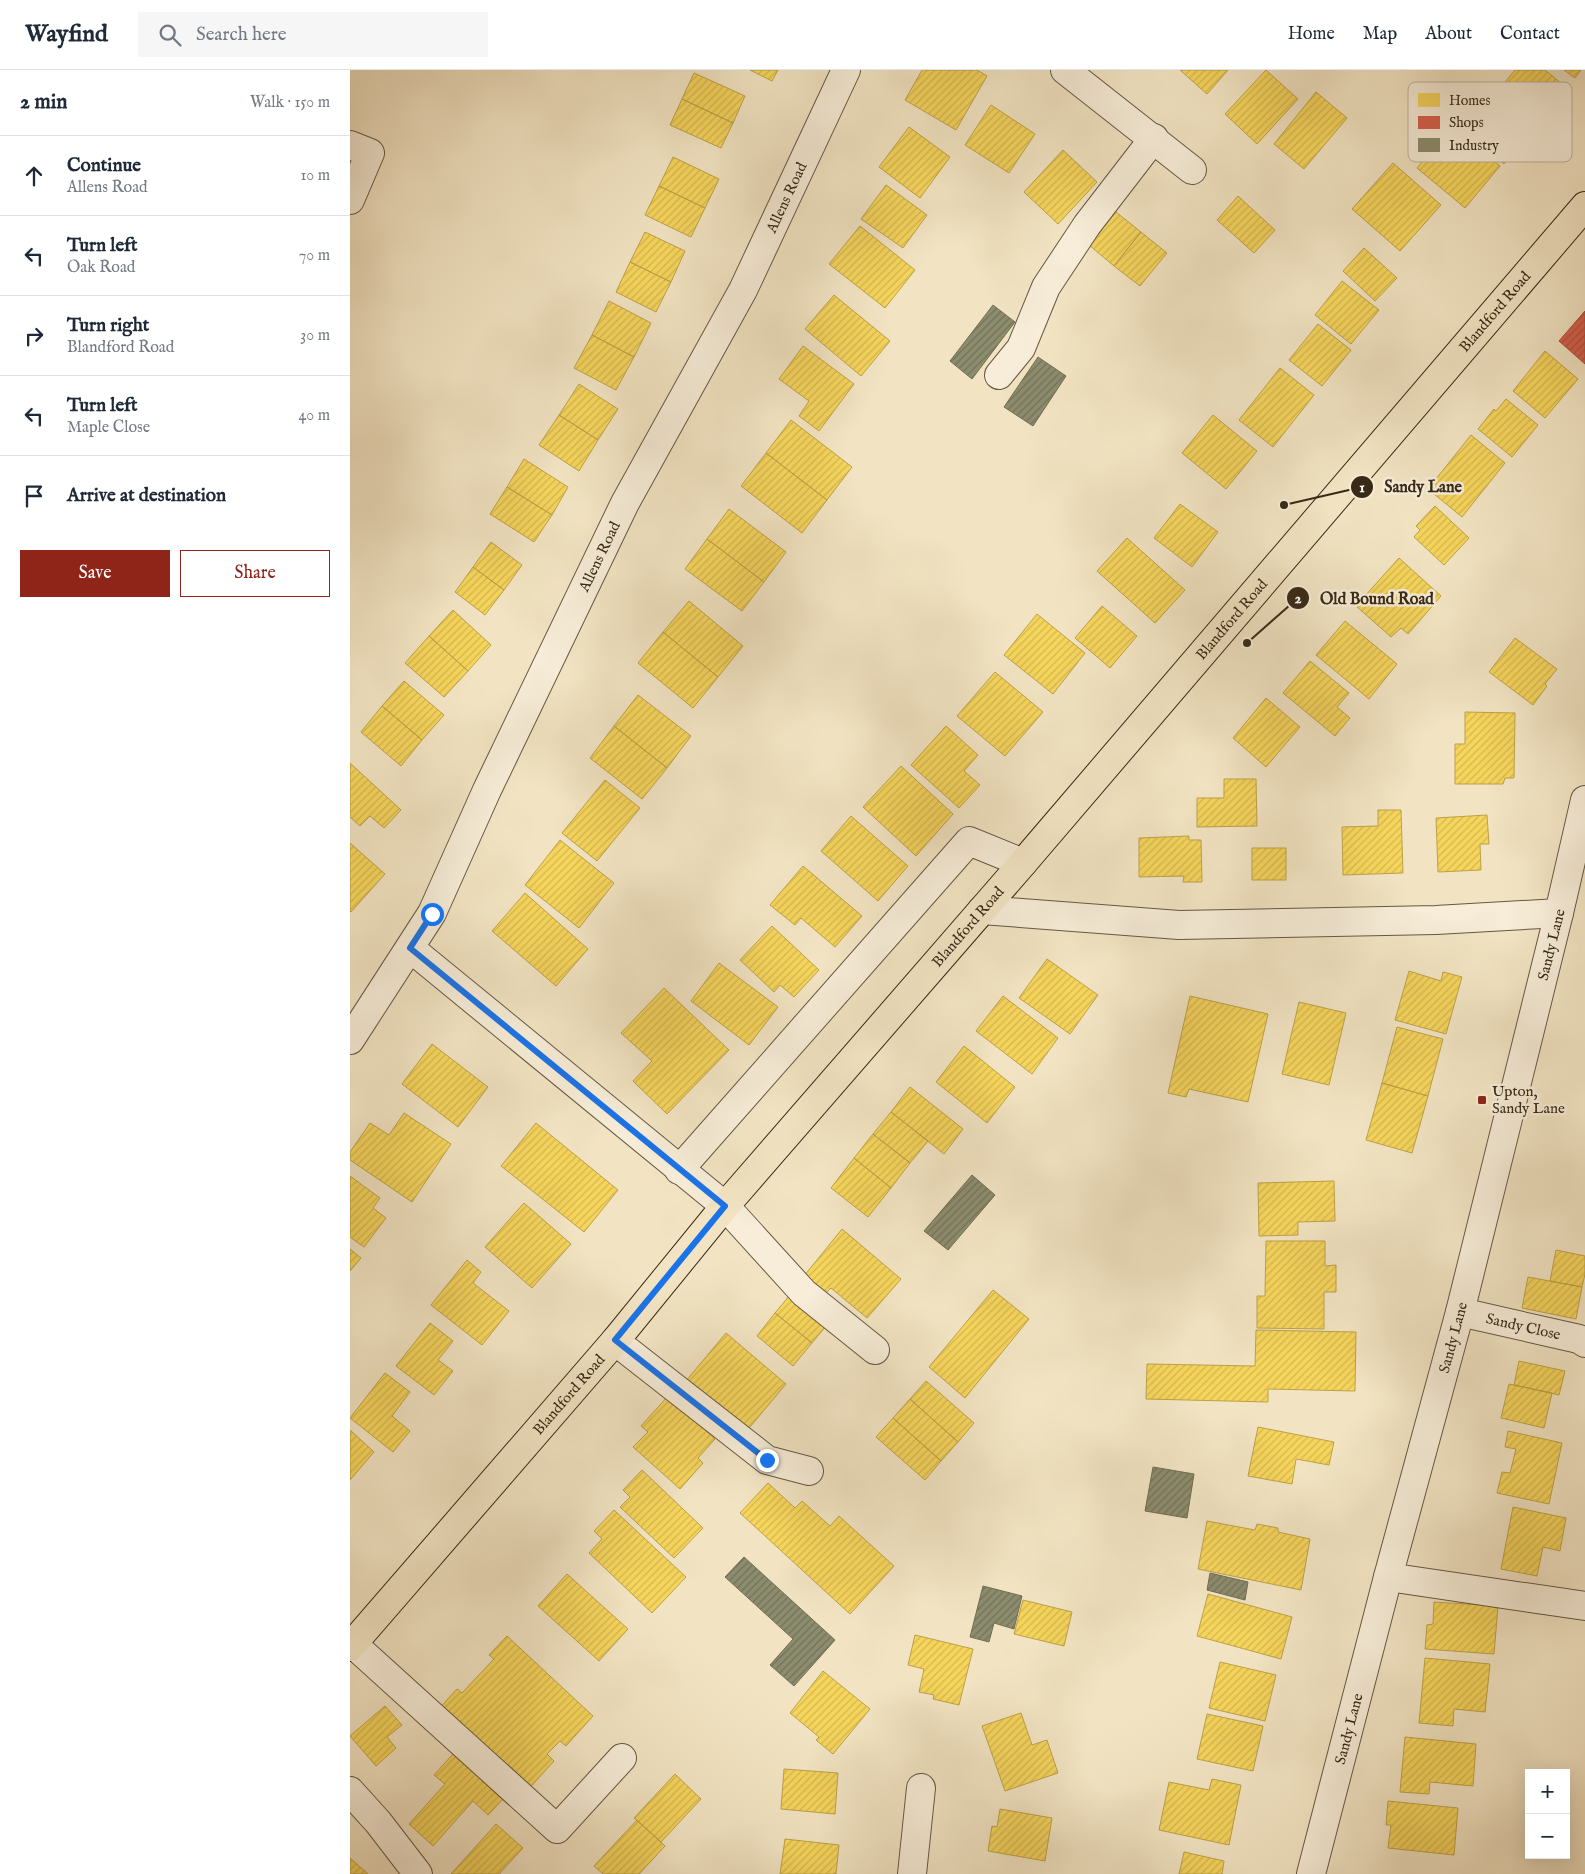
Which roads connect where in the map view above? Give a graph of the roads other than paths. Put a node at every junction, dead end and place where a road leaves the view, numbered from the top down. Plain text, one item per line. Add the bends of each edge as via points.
1 (846, 70) edge
2 (1065, 70) edge
3 (1154, 138) junction
4 (350, 146) edge
5 (1192, 170) dead end
6 (350, 200) edge
7 (1585, 206) edge
8 (999, 375) dead end
9 (1585, 800) edge
10 (1023, 863) junction
11 (982, 910) junction
12 (1559, 913) junction
13 (410, 948) junction
14 (350, 1040) edge
15 (679, 1170) junction
16 (725, 1206) junction
17 (1460, 1312) junction
18 (615, 1340) junction
19 (1585, 1343) edge
20 (875, 1350) dead end
21 (809, 1471) dead end
22 (1388, 1577) junction
23 (1585, 1606) edge
24 (352, 1646) edge
25 (622, 1758) dead end
26 (921, 1788) dead end
27 (350, 1791) edge
28 (418, 1874) edge
29 (912, 1874) edge
30 (1311, 1874) edge

1 - 13 street, Allens Road via 743,290 625,503 487,790 432,914
2 - 3 street
3 - 5 street
3 - 8 street via 1087,225 1046,287 1021,348
4 - 6 street via 370,153
7 - 10 main road, Blandford Road
9 - 12 street, Sandy Lane
10 - 11 main road, Blandford Road
10 - 15 street via 969,841
11 - 12 street via 1179,925 1436,920
11 - 16 main road, Blandford Road
12 - 17 street, Sandy Lane
13 - 14 street, Allens Road
13 - 15 street
15 - 16 street
16 - 18 main road, Blandford Road
16 - 20 street via 804,1294
17 - 19 street, Sandy Close
17 - 22 street, Sandy Lane
18 - 21 street via 767,1460
18 - 24 main road, Blandford Road
22 - 23 street
22 - 30 street, Sandy Lane
24 - 25 street via 557,1829
26 - 29 street
27 - 28 street

